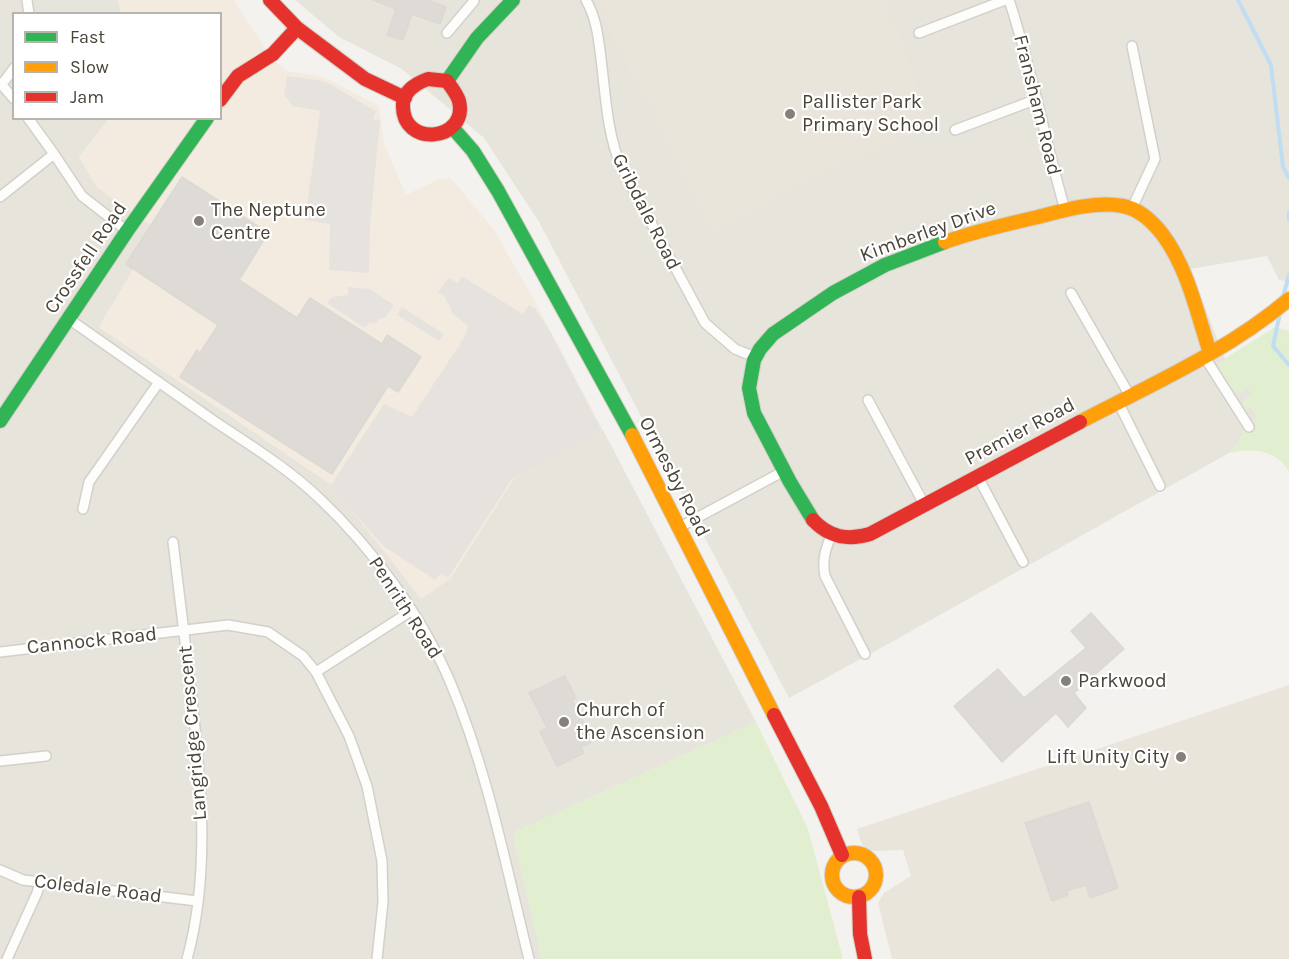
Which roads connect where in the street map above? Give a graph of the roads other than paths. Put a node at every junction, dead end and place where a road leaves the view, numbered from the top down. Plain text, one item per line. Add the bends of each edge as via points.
1 (270, 0) edge
2 (474, 0) edge
3 (513, 0) edge
4 (586, 0) edge
5 (1007, 0) edge
6 (297, 28) junction
7 (447, 33) dead end
8 (919, 33) dead end
9 (1132, 46) dead end
10 (12, 70) edge
11 (447, 81) junction
12 (1, 83) edge
13 (12, 97) edge
14 (222, 97) edge
15 (405, 98) junction
16 (1037, 99) junction
17 (29, 120) edge
18 (206, 120) edge
19 (452, 127) junction
20 (955, 130) dead end
21 (54, 154) junction
22 (0, 197) edge
23 (1132, 208) junction
24 (1065, 210) junction
25 (127, 231) junction
26 (1071, 293) dead end
27 (1289, 299) edge
28 (69, 319) junction
29 (1207, 355) junction
30 (755, 357) junction
31 (159, 382) junction
32 (1124, 399) junction
33 (868, 400) dead end
34 (0, 421) edge
35 (1249, 428) dead end
36 (784, 471) junction
37 (978, 477) junction
38 (1160, 486) dead end
39 (924, 504) junction
40 (83, 509) dead end
41 (678, 528) junction
42 (831, 536) junction
43 (173, 542) dead end
44 (1023, 562) dead end
45 (411, 611) junction
46 (183, 630) junction
47 (0, 652) edge
48 (865, 654) dead end
49 (316, 672) junction
50 (46, 756) dead end
51 (0, 761) edge
52 (842, 855) junction
53 (0, 870) edge
54 (40, 882) junction
55 (859, 897) junction
56 (197, 901) junction
57 (7, 959) edge
58 (187, 959) edge
59 (377, 959) edge
60 (529, 959) edge
61 (865, 959) edge

1 - 6 street
2 - 7 street
3 - 11 street via 477,38
4 - 30 street, Gribdale Road via 597,24 608,126 621,167 705,323 735,349
5 - 8 street
5 - 16 street, Fransham Road
6 - 14 street via 273,54 238,75
6 - 15 street via 365,79
9 - 23 street via 1155,159
10 - 12 street
11 - 15 street via 420,81
11 - 19 street via 459,99 460,112
12 - 13 street
15 - 19 street via 405,118 419,133 441,135
16 - 20 street
16 - 24 street, Fransham Road
17 - 21 street
18 - 25 street, Crossfell Road
19 - 41 street, Ormesby Road via 513,217 638,446
21 - 22 street
21 - 25 street via 82,196
23 - 24 street, Kimberley Drive via 1089,206
23 - 29 street via 1160,230 1173,250
24 - 30 street, Kimberley Drive via 968,234 864,275 773,333
25 - 28 street, Crossfell Road
26 - 32 street
27 - 29 street, Premier Road
28 - 31 street, Penrith Road
28 - 34 street, Crossfell Road
29 - 32 street, Premier Road
29 - 35 street
30 - 36 street, Kimberley Drive via 749,384 752,408
31 - 40 street via 89,482
31 - 45 street, Penrith Road via 319,497 366,548
32 - 37 street, Premier Road
32 - 38 street
33 - 39 street
36 - 41 street
36 - 42 street via 812,519
37 - 39 street, Premier Road
37 - 44 street
39 - 42 street, Premier Road via 870,534 851,538
41 - 52 street, Ormesby Road via 816,796
42 - 48 street via 824,555 825,576
43 - 46 street, Langridge Crescent
45 - 49 street
45 - 60 street, Penrith Road via 450,682 478,757
46 - 47 street, Cannock Road
46 - 49 street, Cannock Road via 228,625 268,632 303,656
46 - 56 street, Langridge Crescent via 201,774
49 - 59 street, Cannock Road via 349,736 376,826 383,902
50 - 51 street
52 - 55 street via 832,871 834,886 841,893
52 - 55 street via 864,855 877,869 870,890
53 - 54 street, Coledale Road
54 - 56 street, Coledale Road
54 - 57 street
55 - 61 street
56 - 58 street, Langridge Crescent

